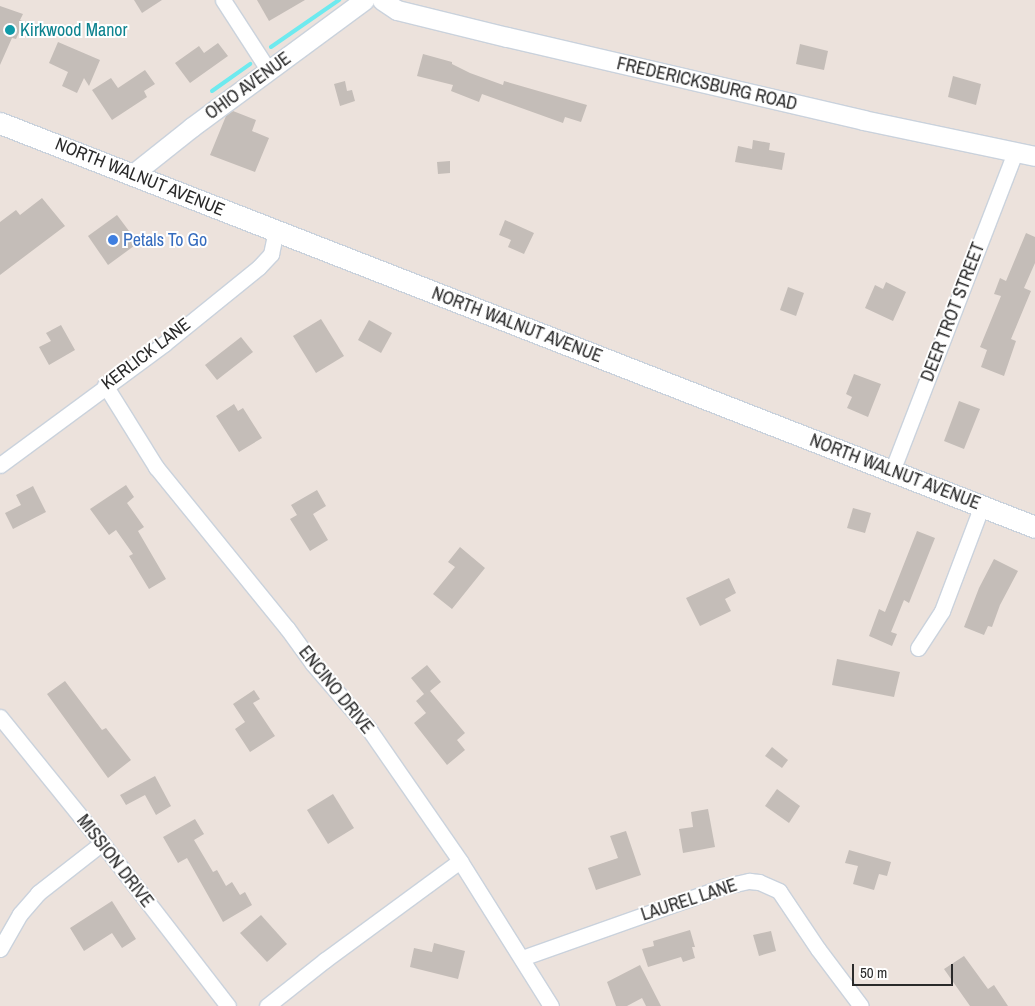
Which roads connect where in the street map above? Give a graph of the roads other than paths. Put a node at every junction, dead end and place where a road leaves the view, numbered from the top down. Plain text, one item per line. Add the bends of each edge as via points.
1 (223, 0) edge
2 (364, 0) edge
3 (382, 0) edge
4 (269, 71) junction
5 (0, 122) edge
6 (1014, 152) junction
7 (1035, 156) edge
8 (133, 174) junction
9 (276, 230) junction
10 (105, 385) junction
11 (0, 465) edge
12 (892, 471) junction
13 (982, 505) junction
14 (1035, 526) edge
15 (918, 648) dead end
16 (0, 717) edge
17 (102, 843) junction
18 (460, 861) junction
19 (0, 949) edge
20 (522, 958) junction
21 (228, 1006) edge
22 (267, 1006) edge
23 (551, 1006) edge
24 (861, 1006) edge

1 - 4 street
2 - 4 street, OHIO AVENUE
3 - 6 street, FREDERICKSBURG ROAD via 396,10 508,37
4 - 8 street, OHIO AVENUE
5 - 8 main road, NORTH WALNUT AVENUE
6 - 7 street, FREDERICKSBURG ROAD
6 - 12 street, DEER TROT STREET
8 - 9 main road, NORTH WALNUT AVENUE
9 - 10 street, KERLICK LANE via 270,254 259,267 164,344
9 - 12 main road, NORTH WALNUT AVENUE
10 - 11 street, KERLICK LANE
10 - 18 street, ENCINO DRIVE via 156,467 368,728
12 - 13 main road, NORTH WALNUT AVENUE
13 - 14 main road, NORTH WALNUT AVENUE
13 - 15 street via 942,611
16 - 17 street, MISSION DRIVE
17 - 19 street via 38,893 20,914
17 - 21 street, MISSION DRIVE
18 - 20 street, ENCINO DRIVE
18 - 22 street via 324,960
20 - 23 street, ENCINO DRIVE
20 - 24 street, LAUREL LANE via 722,887 759,882 779,890

